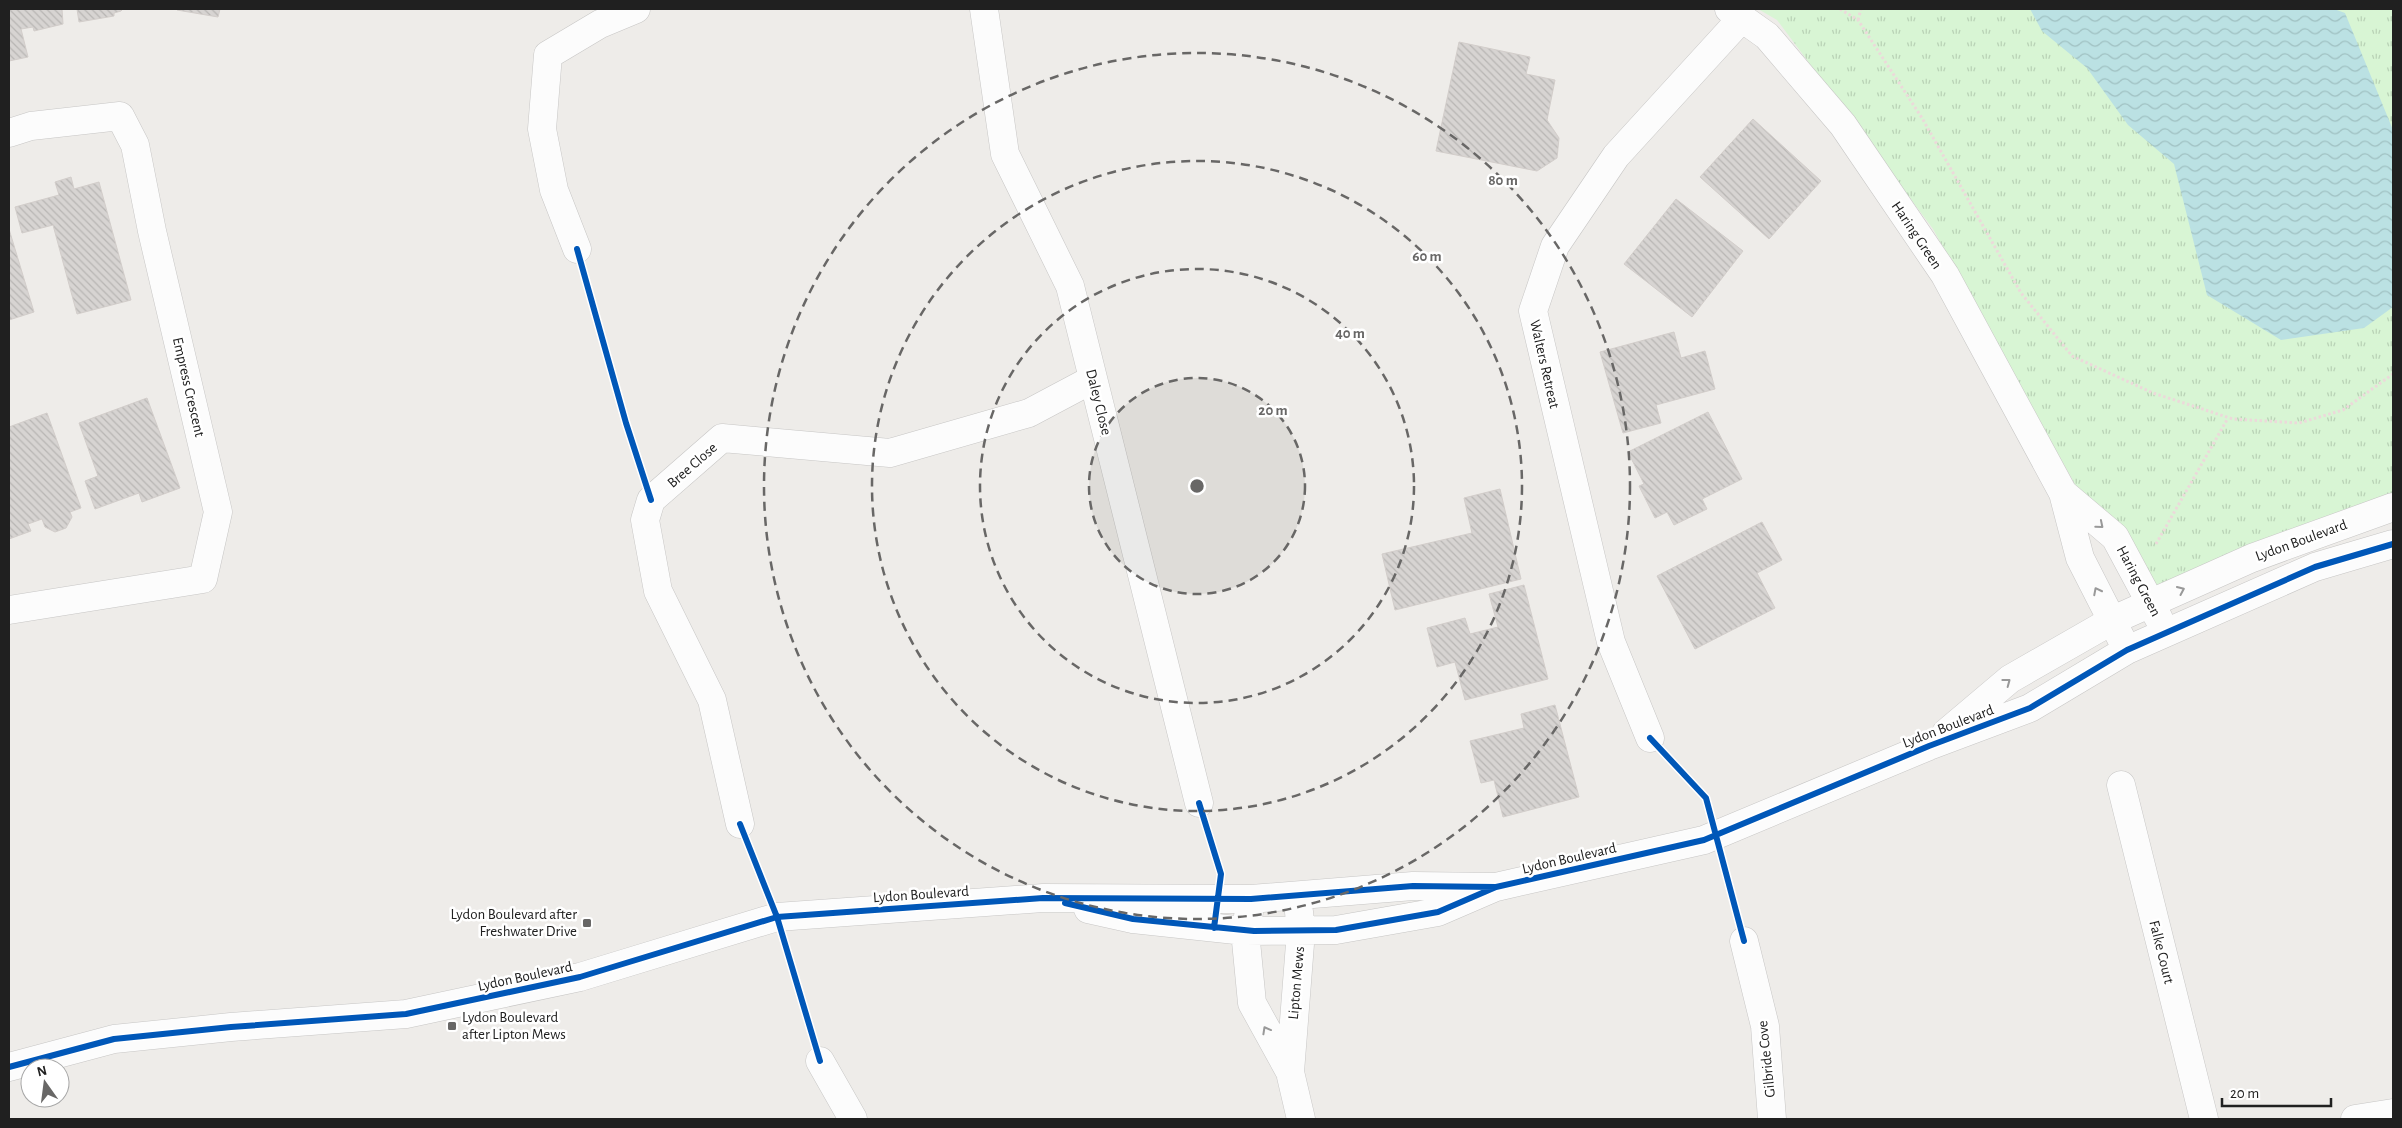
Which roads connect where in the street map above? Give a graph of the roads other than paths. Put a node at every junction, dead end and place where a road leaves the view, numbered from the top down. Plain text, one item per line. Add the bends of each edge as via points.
1 (636, 9) edge
2 (984, 9) edge
3 (1736, 13) edge
4 (9, 133) edge
5 (577, 249) dead end
6 (1093, 379) junction
7 (2063, 493) junction
8 (2393, 508) edge
9 (2346, 524) junction
10 (2393, 544) edge
11 (2357, 555) junction
12 (2150, 603) junction
13 (9, 610) edge
14 (2113, 620) junction
15 (2166, 633) junction
16 (2127, 650) junction
17 (1650, 738) dead end
18 (1929, 746) junction
19 (2120, 785) dead end
20 (1199, 803) dead end
21 (740, 824) dead end
22 (1496, 887) junction
23 (1296, 895) junction
24 (1043, 898) junction
25 (1251, 899) junction
26 (1245, 931) junction
27 (1301, 931) junction
28 (1744, 941) dead end
29 (820, 1061) dead end
30 (9, 1067) edge
31 (1290, 1072) junction
32 (2393, 1113) edge
33 (852, 1119) edge
34 (1301, 1119) edge
35 (1772, 1119) edge
36 (2204, 1119) edge
37 (2355, 1119) edge

1 - 5 street via 600,24 548,55 542,129 554,190
2 - 6 street, Daley Close via 1005,154 1070,286
3 - 7 street, Haring Green via 1767,36 1849,133 1944,275
3 - 17 street, Walters Retreat via 1616,156 1555,246 1532,310 1611,642
4 - 13 street, Empress Crescent via 31,126 120,116 135,145 218,512 203,579
6 - 20 street, Daley Close
6 - 21 street, Bree Close via 1029,413 890,453 722,438 651,500 645,520 658,591 712,700
7 -> 12 street, Haring Green via 2115,537
14 -> 7 street, Haring Green via 2080,558
8 - 9 street, Lydon Boulevard
9 - 11 street
12 -> 9 street, Lydon Boulevard via 2252,558
10 - 11 street, Lydon Boulevard
11 - 15 street, Lydon Boulevard via 2315,567
12 - 14 street, Lydon Boulevard
12 - 15 street, Haring Green
14 - 16 street, Haring Green
18 -> 14 street, Lydon Boulevard via 2010,678
15 - 16 street, Lydon Boulevard
16 - 18 street, Lydon Boulevard via 2030,708
18 - 22 street, Lydon Boulevard via 1704,840
19 - 36 street, Falke Court
22 - 23 street, Lydon Boulevard via 1413,886
22 - 27 street, Lydon Boulevard via 1438,912 1336,930
23 - 25 street, Lydon Boulevard
23 - 27 street, Lipton Mews
24 - 25 street, Lydon Boulevard
24 - 26 street, Lydon Boulevard via 1134,919
24 - 30 street, Lydon Boulevard via 777,917 580,977 406,1014 114,1039
25 - 26 street, Lipton Mews
26 - 27 street, Lydon Boulevard
31 -> 26 street, Lipton Mews via 1252,1003
27 - 31 street, Lipton Mews
28 - 35 street, Gilbride Cove via 1765,1026
29 - 33 street
31 - 34 street, Lipton Mews
32 - 37 street

